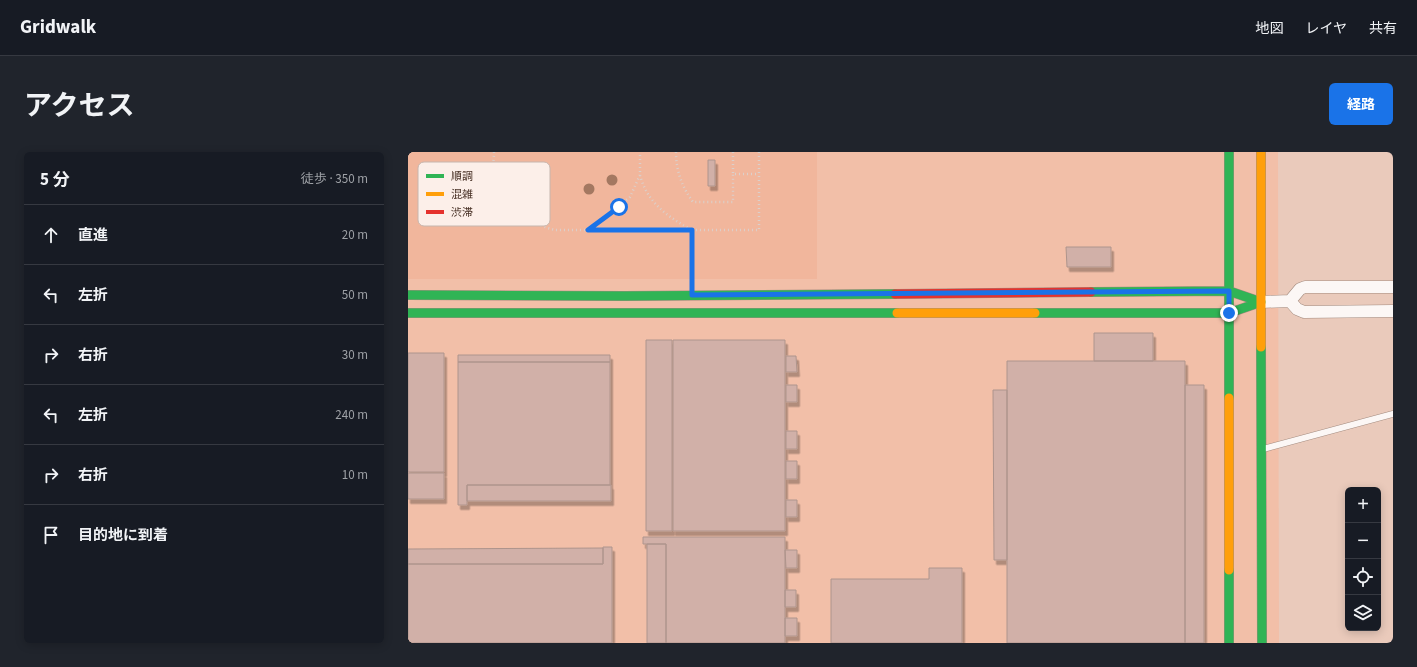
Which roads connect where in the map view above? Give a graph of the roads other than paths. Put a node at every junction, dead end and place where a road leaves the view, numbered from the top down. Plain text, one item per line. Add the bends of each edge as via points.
1 (1229, 152) edge
2 (1261, 152) edge
3 (1393, 287) edge
4 (1229, 291) junction
5 (408, 295) edge
6 (1290, 301) junction
7 (1261, 302) junction
8 (1393, 310) edge
9 (408, 313) edge
10 (1229, 313) junction
11 (1393, 414) edge
12 (1262, 449) junction
13 (1229, 643) edge
14 (1262, 643) edge

1 - 4 street
2 - 7 street
3 - 6 street via 1305,288 1300,289
4 - 5 street
4 - 7 street
4 - 10 street
6 - 7 street
6 - 8 street via 1304,312
7 - 10 street
7 - 12 street
9 - 10 street
10 - 13 street
11 - 12 lane
12 - 14 street

